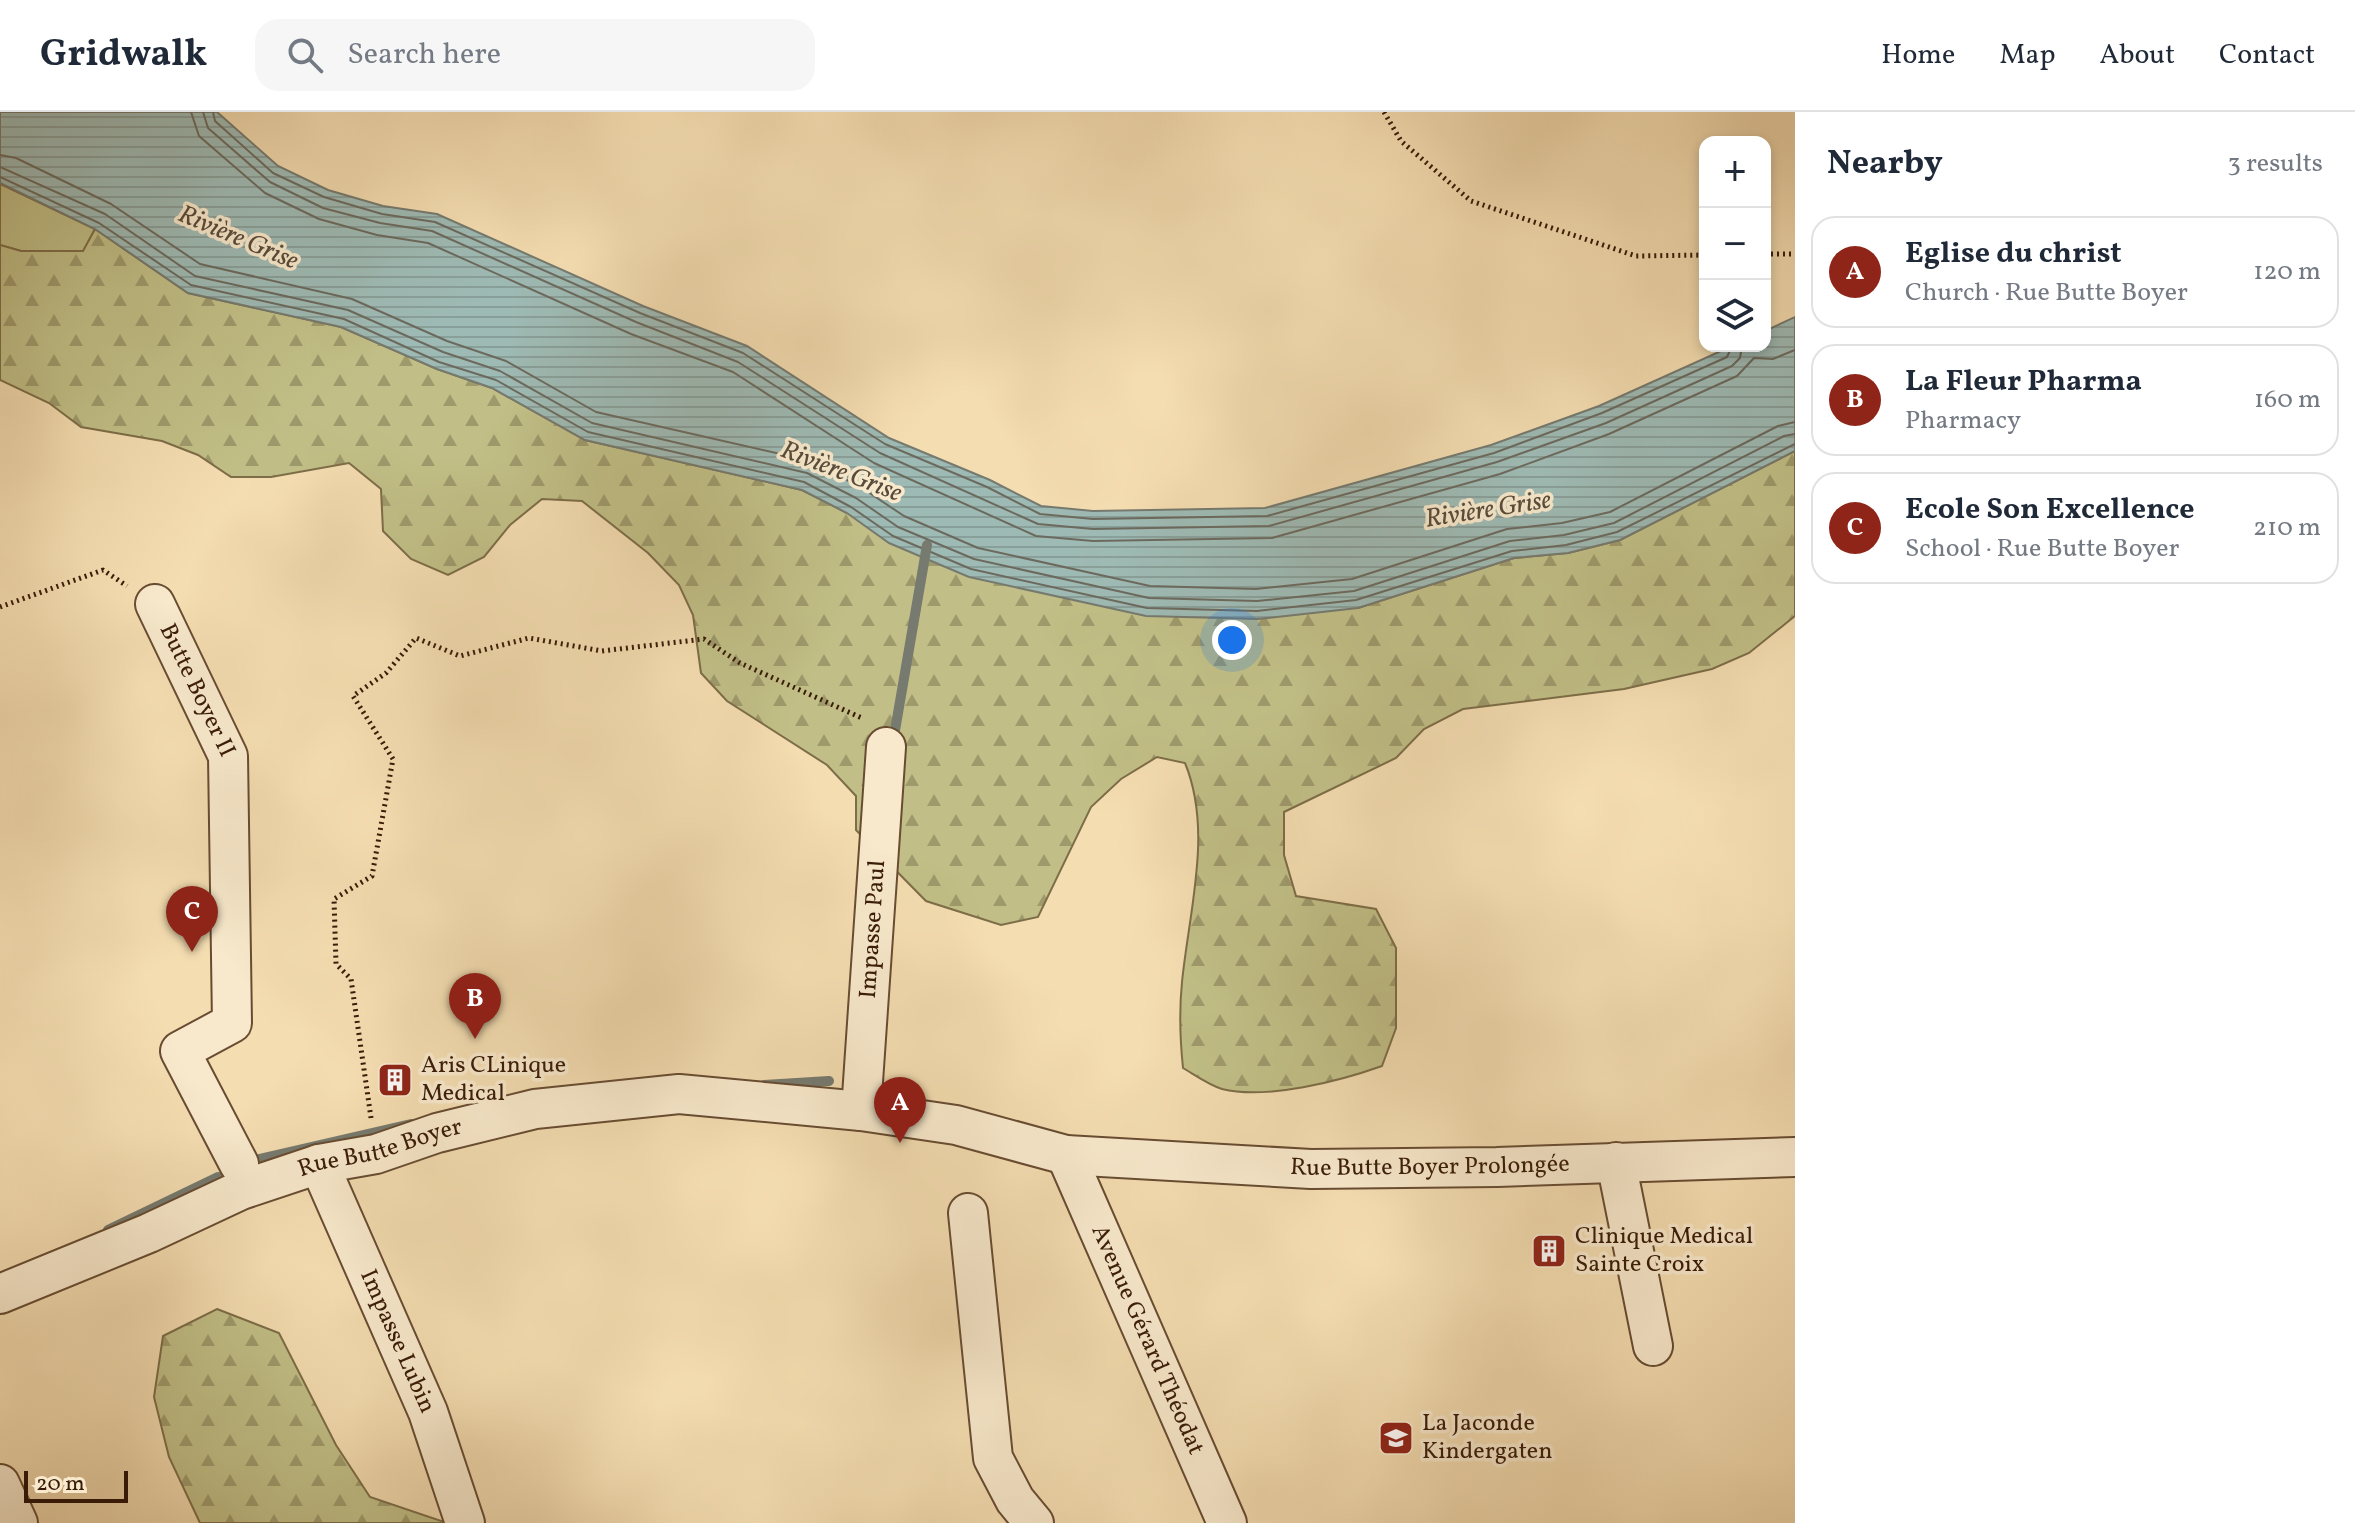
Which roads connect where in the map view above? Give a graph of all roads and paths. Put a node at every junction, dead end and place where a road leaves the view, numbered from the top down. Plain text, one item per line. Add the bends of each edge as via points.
1 (1384, 112) edge
2 (1771, 254) edge
3 (1795, 254) edge
4 (1699, 255) edge
5 (155, 604) joint
6 (0, 607) edge
7 (886, 747) joint
8 (861, 1111) junction
9 (376, 1154) junction
10 (1066, 1155) junction
11 (1795, 1157) edge
12 (1616, 1162) junction
13 (239, 1164) dead end
14 (319, 1164) junction
15 (968, 1213) dead end
16 (0, 1294) edge
17 (1653, 1346) dead end
18 (0, 1484) edge
19 (18, 1523) edge
20 (465, 1523) edge
21 (1034, 1523) edge
22 (1227, 1523) edge

1 - 4 path via 1401,141 1471,201 1636,256
2 - 3 path
5 - 6 path via 103,570
5 - 13 street, Butte Boyer II via 228,756 232,1023 180,1051
7 - 8 street, Impasse Paul
7 - 9 path via 861,715 740,663 704,639 602,651 529,638 460,656 416,638 386,673 353,696 393,759 372,876 334,899 336,964 351,979
8 - 9 street, Rue Butte Boyer via 679,1094 535,1109
8 - 10 street, Rue Butte Boyer via 956,1125
9 - 14 street, Rue Butte Boyer
10 - 12 street, Rue Butte Boyer Prolongée via 1311,1169
10 - 22 street, Avenue Gérard Théodat
11 - 12 street, Rue Butte Boyer Prolongée
12 - 17 street
14 - 16 street, Rue Butte Boyer via 241,1190
14 - 20 street, Impasse Lubin via 428,1412
15 - 21 street via 993,1458
18 - 19 street

